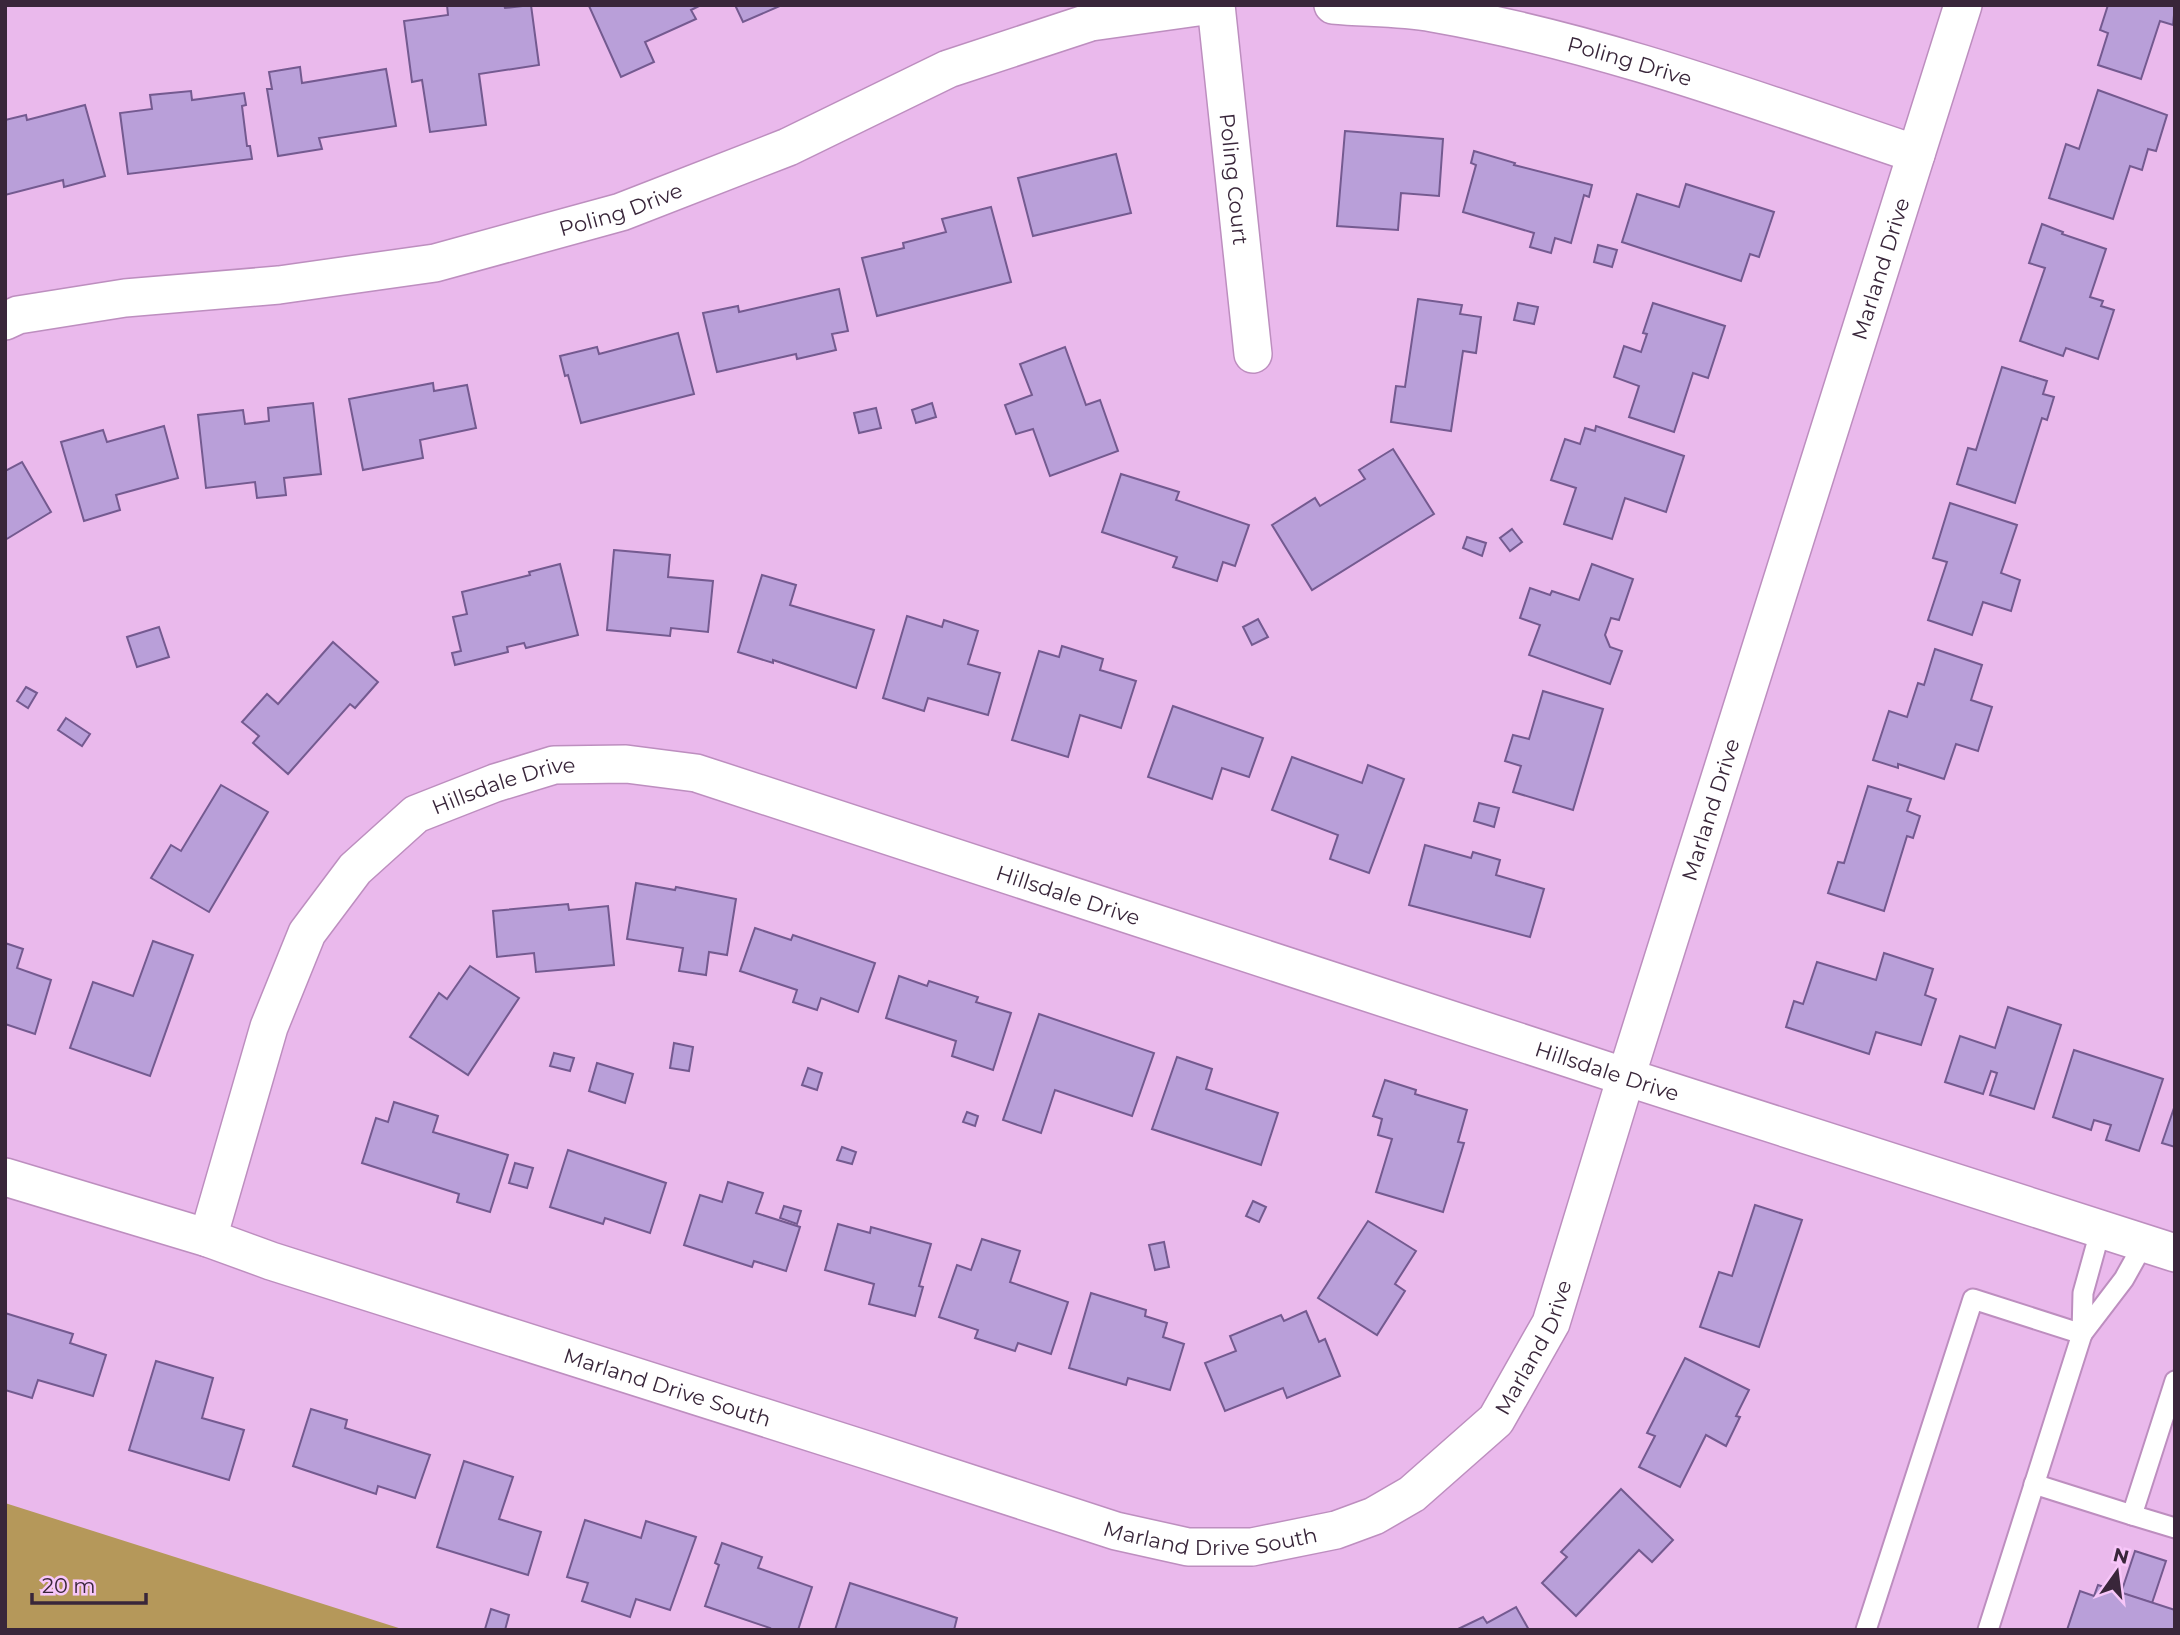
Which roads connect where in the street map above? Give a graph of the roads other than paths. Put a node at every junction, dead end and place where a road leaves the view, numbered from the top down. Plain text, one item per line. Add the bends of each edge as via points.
1 (1214, 5) edge
2 (1333, 5) edge
3 (1963, 5) edge
4 (1916, 154) junction
5 (5, 321) edge
6 (1253, 354) dead end
7 (1626, 1077) junction
8 (5, 1177) edge
9 (2102, 1228) junction
10 (208, 1238) junction
11 (2159, 1248) edge
12 (2082, 1334) junction
13 (2175, 1381) edge
14 (2034, 1484) junction
15 (2132, 1515) junction
16 (2175, 1528) edge
17 (1336, 1530) joint
18 (1866, 1630) edge
19 (1988, 1630) edge

1 - 5 street, Poling Drive via 1091,22 961,64 788,147 621,212 435,263 279,285 125,298
1 - 6 street, Poling Court
2 - 4 street, Poling Drive via 1431,13 1549,37
3 - 4 street, Marland Drive
4 - 7 street, Marland Drive
7 - 9 street, Hillsdale Drive
7 - 10 street, Hillsdale Drive via 696,773 626,764 554,765 416,814 355,869 307,933 269,1027
7 - 17 street, Marland Drive via 1551,1323 1496,1420 1412,1494 1374,1516
8 - 10 street, Marland Drive South
9 - 11 street, Hillsdale Drive
9 - 12 lane via 2083,1293
10 - 17 street, Marland Drive South via 1116,1531 1188,1547 1252,1547
11 - 12 lane via 2124,1279
12 - 14 lane
12 - 18 lane via 1973,1299
13 - 15 lane
14 - 15 lane
14 - 19 lane
15 - 16 lane

